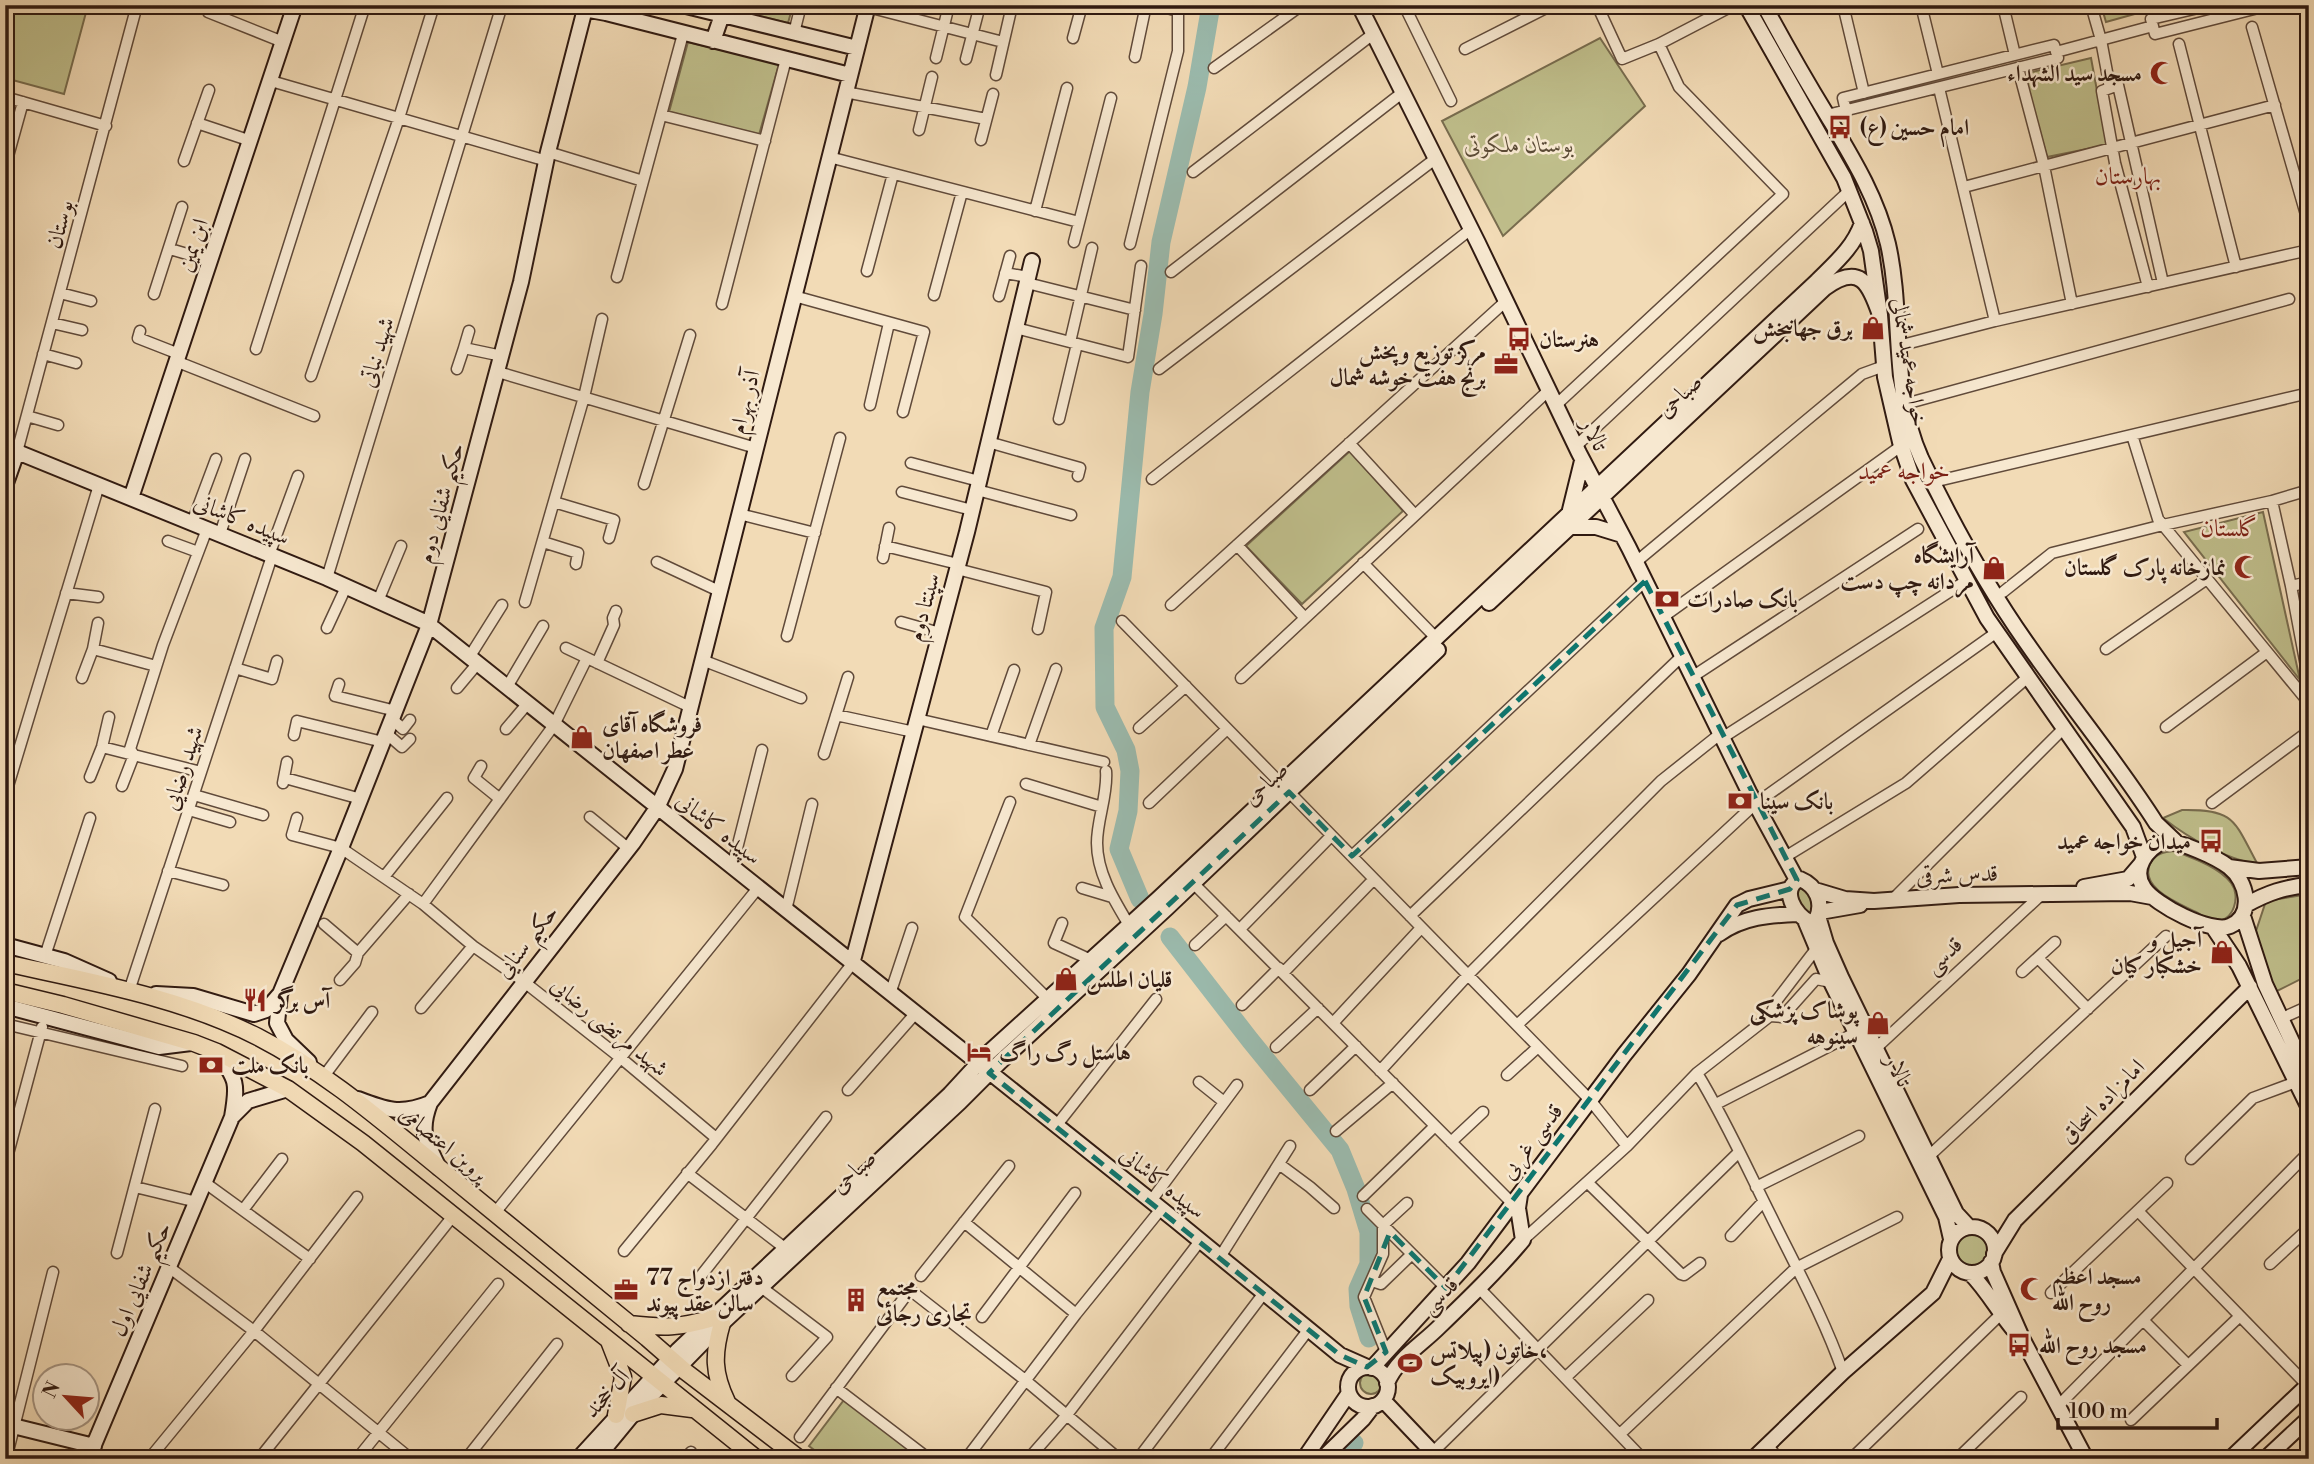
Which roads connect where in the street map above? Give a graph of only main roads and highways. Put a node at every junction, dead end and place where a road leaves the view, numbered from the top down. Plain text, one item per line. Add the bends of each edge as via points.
1 (5, 963) edge
2 (5, 991) edge
3 (629, 1324) junction
4 (608, 1339) junction
5 (728, 1404) junction
6 (695, 1409) junction
7 (633, 1414) road end
8 (616, 1415) road end
9 (757, 1459) edge
10 (800, 1459) edge

1 - 3 main road, پروین اعتصامی via 136,992 258,1037 350,1096
2 - 4 main road via 194,1043 288,1089 363,1143
3 - 5 main road, پروین اعتصامی
3 - 5 main road via 684,1326 718,1320 717,1381
4 - 6 main road
4 - 8 main road via 623,1377
5 - 10 main road, پروین اعتصامی
6 - 7 main road via 661,1405
6 - 9 main road

